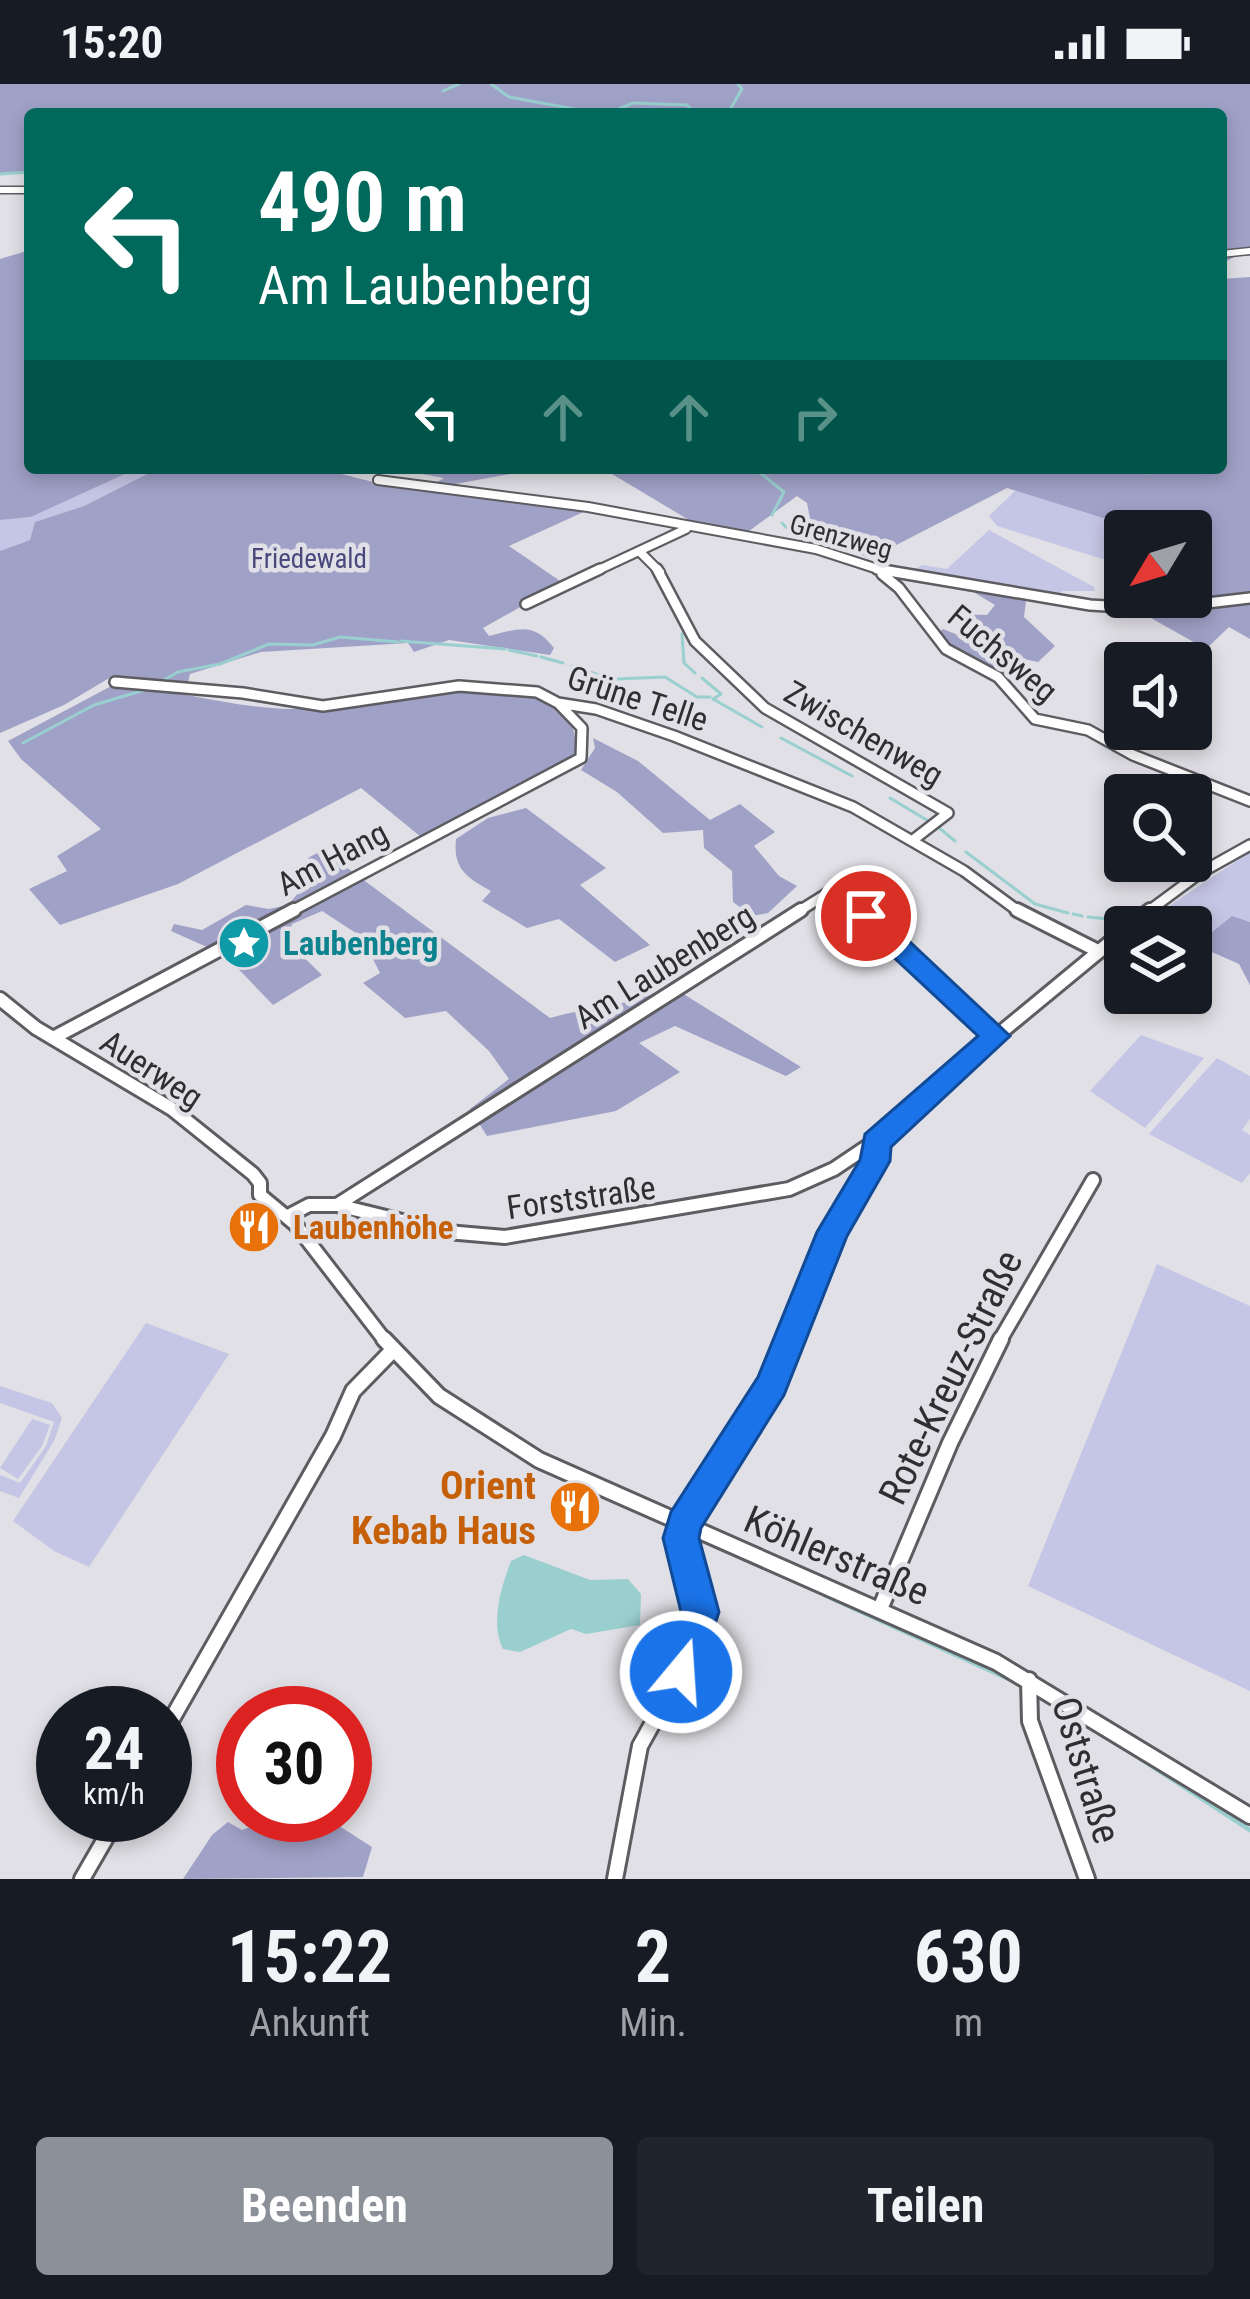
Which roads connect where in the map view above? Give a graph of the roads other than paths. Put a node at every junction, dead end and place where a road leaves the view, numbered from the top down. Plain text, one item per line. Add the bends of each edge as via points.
1 (378, 480) dead end
2 (687, 529) junction
3 (639, 551) junction
4 (874, 569) junction
5 (1250, 598) edge
6 (526, 604) dead end
7 (115, 682) dead end
8 (558, 703) junction
9 (1250, 801) edge
10 (913, 839) junction
11 (1250, 845) edge
12 (1156, 906) edge
13 (1104, 946) edge
14 (1098, 951) junction
15 (0, 999) edge
16 (996, 1036) junction
17 (53, 1038) junction
18 (876, 1142) junction
19 (1093, 1180) dead end
20 (260, 1195) joint
21 (337, 1204) junction
22 (288, 1216) junction
23 (392, 1351) junction
24 (684, 1523) junction
25 (880, 1610) junction
26 (1029, 1680) junction
27 (191, 1686) edge
28 (1250, 1816) edge
29 (103, 1842) edge
30 (82, 1879) edge
31 (615, 1879) edge
32 (1087, 1879) edge

1 - 2 street, Grenzweg via 588,507
2 - 3 street
2 - 4 street, Grenzweg via 816,549
3 - 6 street
3 - 10 street, Zwischenweg via 659,571 695,641 765,708 948,813
4 - 5 street, Grenzweg via 1090,605 1156,610
4 - 9 street, Fuchsweg via 946,649 998,677 1035,719 1088,730
7 - 8 street, Grüne Telle via 323,706 459,686 537,692
8 - 10 street, Grüne Telle via 754,766
8 - 17 street, Am Hang via 582,728 581,758
10 - 14 street, Grüne Telle via 1024,914
11 - 12 street, Forststraße
13 - 14 street, Forststraße
14 - 16 street, Forststraße
15 - 17 street, Auerweg
16 - 18 street, Forststraße
16 - 21 street, Am Laubenberg via 836,888
17 - 20 street, Auerweg via 172,1109 253,1174
18 - 21 street, Forststraße via 766,1195 521,1236 447,1232
18 - 24 street via 875,1161 832,1232 772,1384
19 - 25 street, Rote-Kreuz-Straße via 979,1378
20 - 22 street, Köhlerstraße
21 - 22 street, Forststraße via 309,1204
22 - 23 street, Köhlerstraße
23 - 24 street, Köhlerstraße via 431,1390 519,1449
23 - 27 street via 352,1391
24 - 25 street, Köhlerstraße
24 - 31 street via 699,1618 681,1672 640,1747
25 - 26 street, Köhlerstraße
26 - 28 street, Köhlerstraße
26 - 32 street, Oststraße via 1030,1720
29 - 30 street

